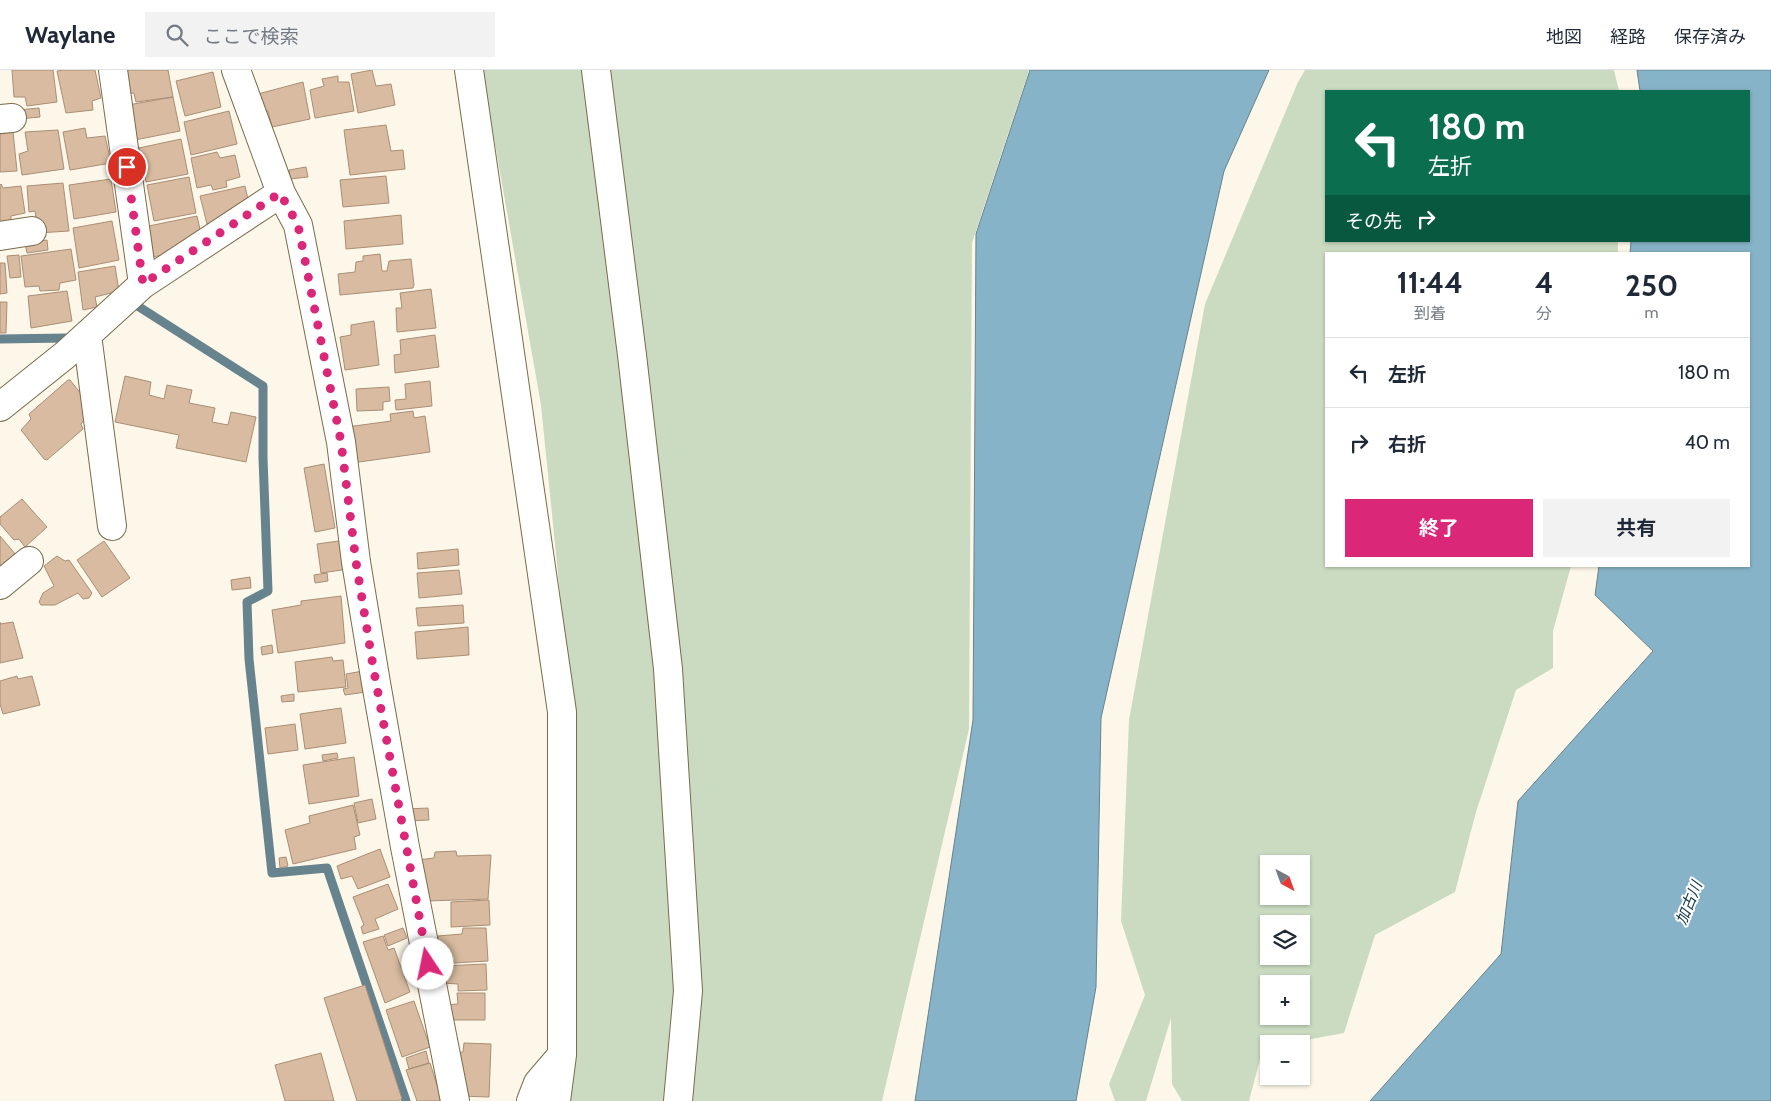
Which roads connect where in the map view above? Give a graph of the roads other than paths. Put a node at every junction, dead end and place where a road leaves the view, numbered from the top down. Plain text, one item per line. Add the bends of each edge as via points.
1 (113, 70) edge
2 (236, 70) edge
3 (469, 70) edge
4 (596, 70) edge
5 (280, 193) junction
6 (32, 231) dead end
7 (0, 236) edge
8 (143, 284) junction
9 (87, 335) junction
10 (0, 407) edge
11 (112, 526) dead end
12 (29, 561) dead end
13 (0, 585) edge
14 (562, 1055) junction
15 (454, 1101) edge
16 (531, 1101) edge
17 (556, 1101) edge
18 (678, 1101) edge

1 - 8 street
2 - 5 street
3 - 14 street via 562,712
4 - 18 street via 668,669 688,991
5 - 8 street
5 - 15 street via 298,225 341,442 376,683
6 - 7 street
8 - 9 street
9 - 10 street
9 - 11 street
12 - 13 street
14 - 16 street via 538,1083
14 - 17 street

